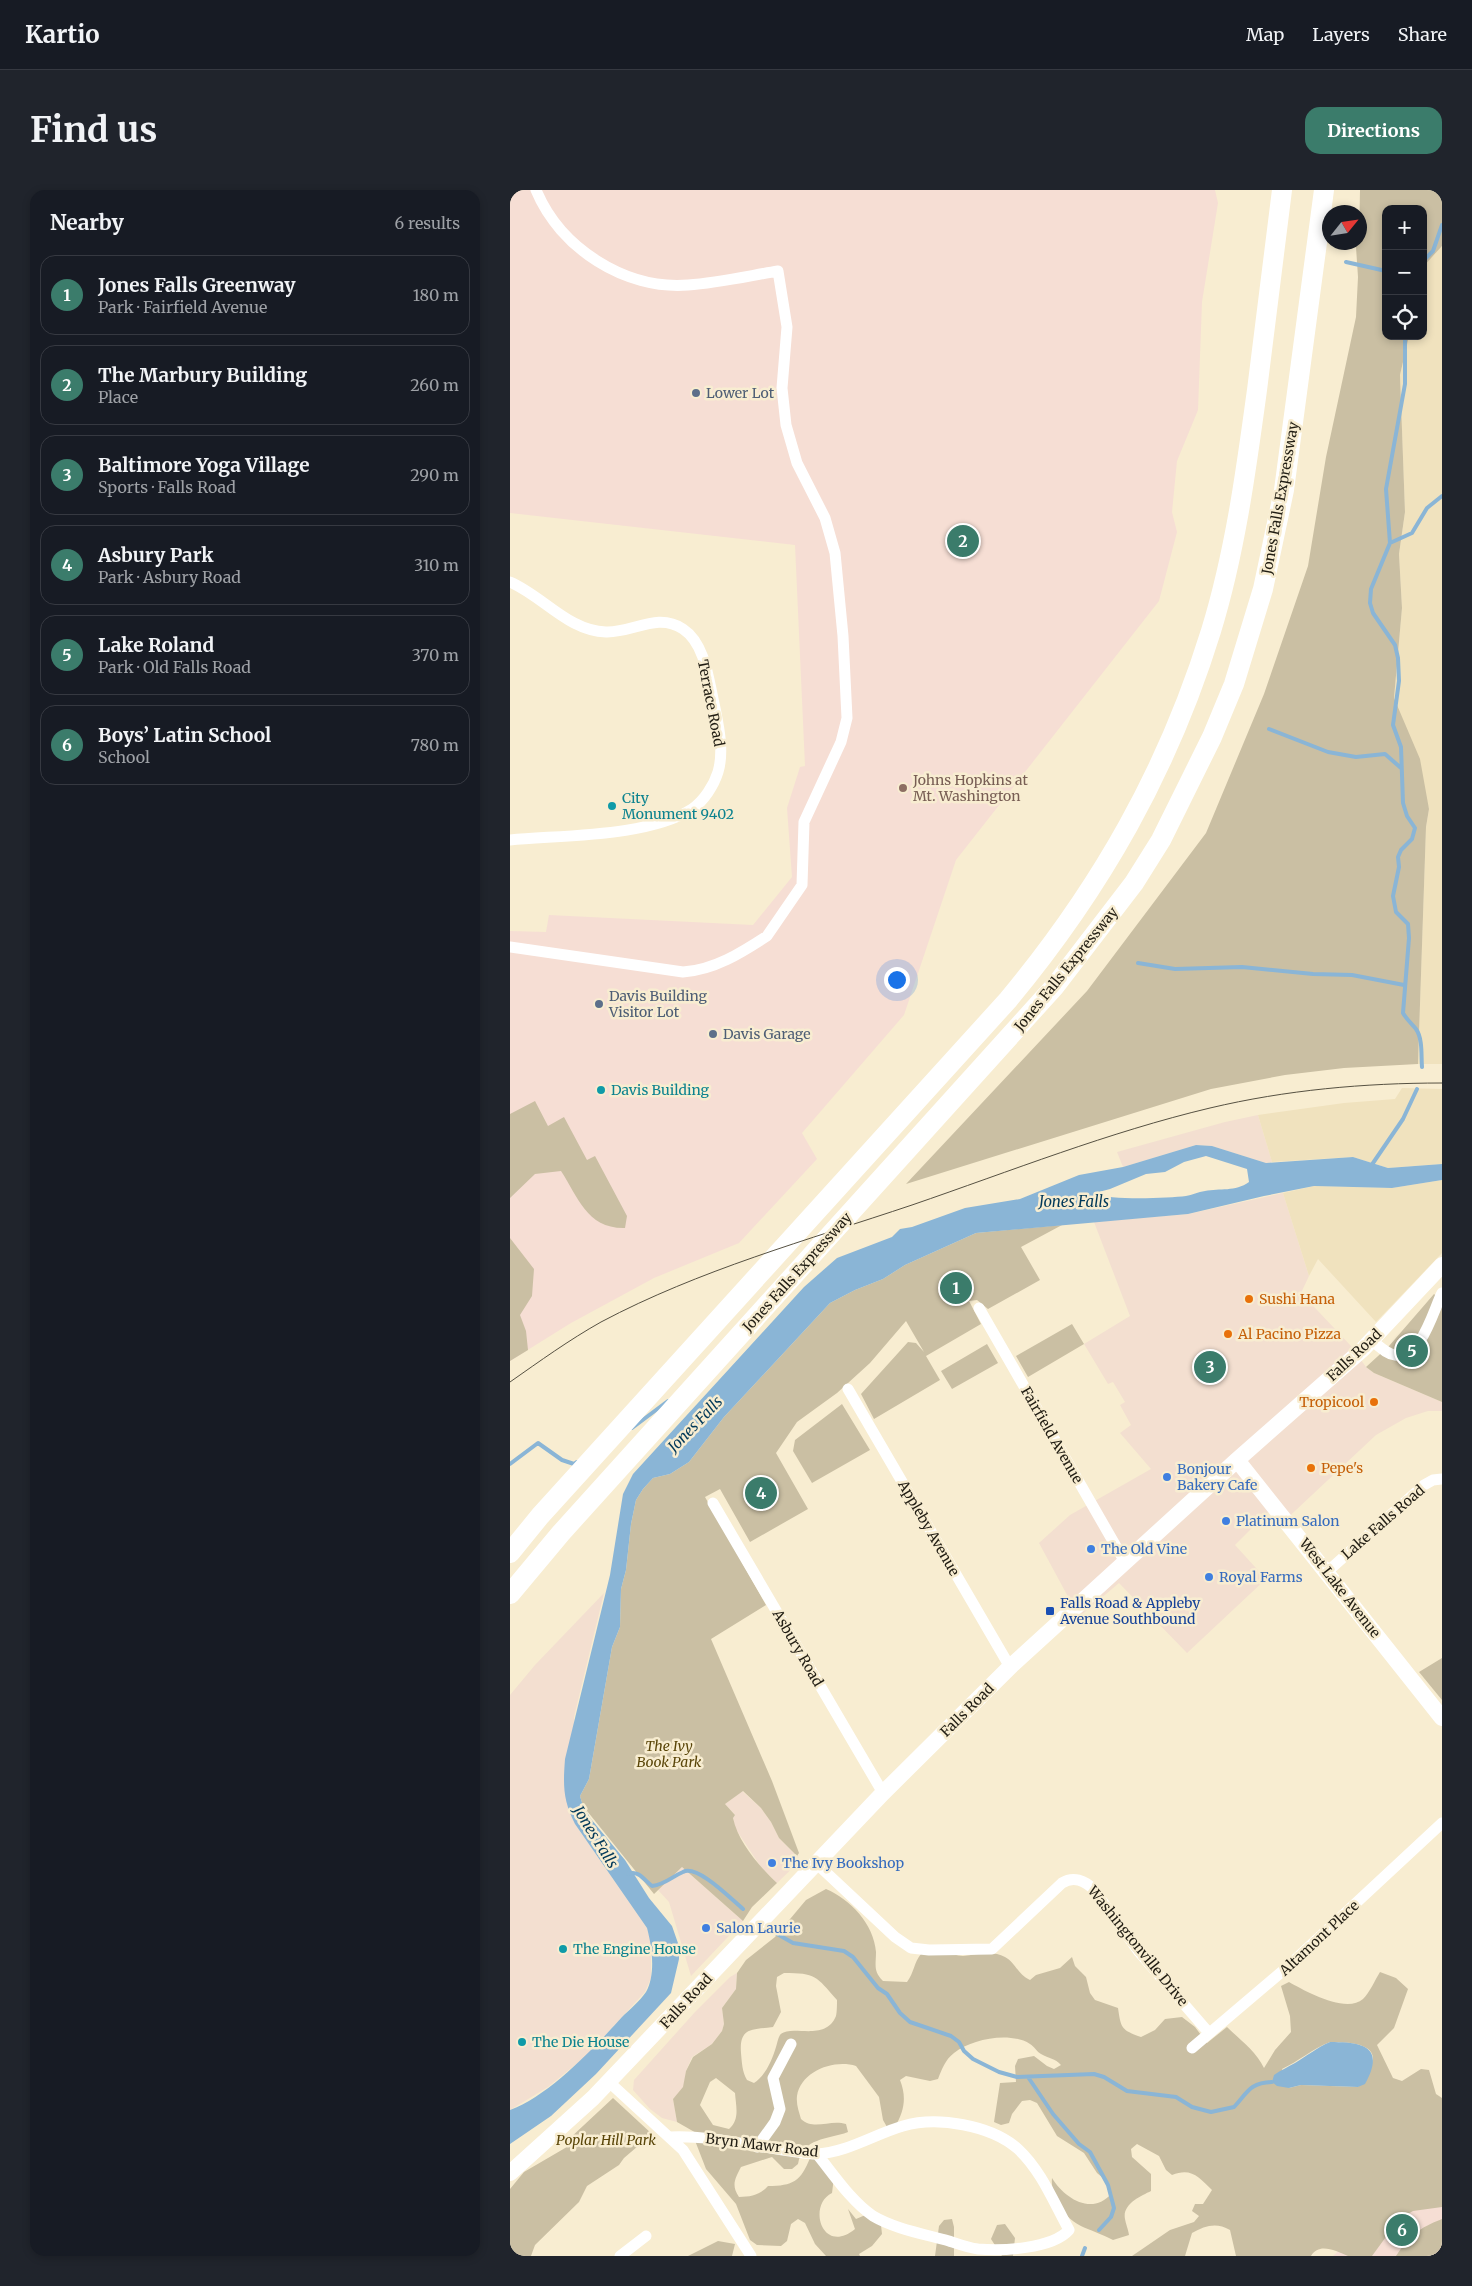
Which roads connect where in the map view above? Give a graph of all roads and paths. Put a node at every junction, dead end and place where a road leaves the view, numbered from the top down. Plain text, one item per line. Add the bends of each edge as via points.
1 (536, 190) edge
2 (1282, 190) edge
3 (1324, 190) edge
4 (510, 582) edge
5 (510, 840) edge
6 (510, 947) edge
7 (1438, 1268) edge
8 (1440, 1302) edge
9 (979, 1308) dead end
10 (1371, 1340) junction
11 (848, 1389) dead end
12 (1237, 1460) junction
13 (1442, 1479) edge
14 (713, 1503) dead end
15 (510, 1553) edge
16 (1125, 1562) junction
17 (1327, 1572) junction
18 (510, 1594) edge
19 (1010, 1668) junction
20 (1442, 1718) edge
21 (883, 1793) junction
22 (1442, 1823) edge
23 (816, 1863) junction
24 (1210, 2033) junction
25 (790, 2044) dead end
26 (1192, 2048) dead end
27 (610, 2082) junction
28 (670, 2137) junction
29 (757, 2147) junction
30 (817, 2154) junction
31 (510, 2173) edge
32 (646, 2236) dead end
33 (620, 2256) edge
34 (751, 2256) edge

1 - 6 street via 551,218 566,236 603,265 627,276 687,286 778,271 787,327 782,388 786,425 797,463 824,518 835,553 846,718 841,742 804,822 802,885 767,936 714,966 683,972
2 - 15 highway, Jones Falls Expressway via 1250,444 1236,529 1212,629 1179,722 1154,779 1108,862 1060,935 1008,1000
3 - 18 highway, Jones Falls Expressway via 1276,538 1251,636 1234,684 1177,809 1134,883 1055,986 561,1533
4 - 5 street, Terrace Road via 586,629 607,632 663,621 685,630 693,638 703,659 721,754 712,786 694,808 680,815 609,832
7 - 10 main road, Falls Road
8 - 10 street via 1412,1351 1394,1355
9 - 16 street, Fairfield Avenue
10 - 12 main road, Falls Road
11 - 19 street, Appleby Avenue
12 - 16 main road, Falls Road
12 - 17 main road, West Lake Avenue
13 - 17 street, Lake Falls Road via 1424,1485
14 - 21 street, Asbury Road
16 - 19 main road, Falls Road
17 - 20 main road, West Lake Avenue
19 - 21 main road, Falls Road
21 - 23 main road, Falls Road
22 - 24 street, Altamont Place via 1285,1969
23 - 24 street, Washingtonville Drive via 900,1941 911,1948 929,1950 992,1949 1062,1883 1079,1880 1094,1890 1139,1952
23 - 27 main road, Falls Road
24 - 26 street, Altamont Place
25 - 29 street via 773,2078 780,2109 778,2116
27 - 28 street
27 - 31 main road, Falls Road
28 - 29 street, Bryn Mawr Road via 691,2136
28 - 34 street via 693,2164
29 - 30 street, Bryn Mawr Road
30 - 30 street, Bryn Mawr Road via 862,2142 903,2126 935,2123 967,2126 1008,2142 1019,2150 1069,2230 1063,2237 1005,2250 977,2249 928,2236 874,2216 848,2192
32 - 33 street

